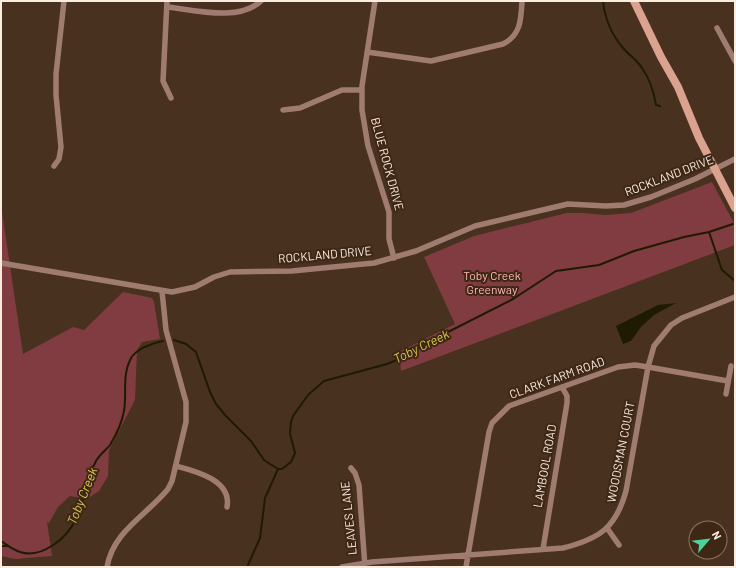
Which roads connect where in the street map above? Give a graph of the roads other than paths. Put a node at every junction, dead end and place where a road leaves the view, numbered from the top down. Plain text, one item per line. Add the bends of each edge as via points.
1 (64, 1) edge
2 (261, 1) edge
3 (375, 1) edge
4 (522, 1) edge
5 (634, 1) edge
6 (167, 4) edge
7 (717, 28) dead end
8 (367, 52) junction
9 (735, 61) edge
10 (362, 90) junction
11 (171, 98) dead end
12 (283, 110) dead end
13 (735, 159) edge
14 (54, 166) dead end
15 (715, 170) junction
16 (735, 208) edge
17 (394, 258) junction
18 (1, 263) edge
19 (162, 291) junction
20 (735, 297) edge
21 (731, 366) dead end
22 (648, 367) junction
23 (728, 381) junction
24 (562, 387) junction
25 (726, 394) dead end
26 (176, 466) junction
27 (351, 468) dead end
28 (227, 507) dead end
29 (607, 528) junction
30 (618, 545) dead end
31 (543, 549) junction
32 (467, 554) junction
33 (365, 565) edge
34 (107, 567) edge
35 (342, 567) edge
36 (466, 567) edge

1 - 14 street via 56,74 61,147
2 - 6 street via 248,10 231,13
3 - 8 street, BLUE ROCK DRIVE
4 - 8 street via 518,29 512,38 503,44 431,61
5 - 15 street via 678,87
6 - 11 street via 163,81
7 - 9 street
8 - 10 street, BLUE ROCK DRIVE
10 - 12 street via 342,90 300,108
10 - 17 street, BLUE ROCK DRIVE via 364,127 389,212 389,239
13 - 15 street, ROCKLAND DRIVE
15 - 16 street
15 - 17 street, ROCKLAND DRIVE via 637,202 612,206 568,204 533,211 475,226
17 - 19 street, ROCKLAND DRIVE via 348,267 230,272 214,276 185,290
18 - 19 street, ROCKLAND DRIVE
19 - 26 street via 166,330 186,402 186,422
20 - 22 street, WOODSMAN COURT via 687,316 672,325 654,346
21 - 23 street
22 - 23 street, CLARK FARM ROAD
22 - 24 street, CLARK FARM ROAD via 618,367
22 - 29 street, WOODSMAN COURT via 622,509
23 - 25 street
24 - 31 street, LAMBOOL ROAD via 567,396 567,403
24 - 32 street, CLARK FARM ROAD via 509,406 492,423
26 - 28 street via 194,470 212,479 226,493
26 - 34 street via 168,489 119,539
27 - 33 street, LEAVES LANE via 358,480
29 - 30 street
29 - 31 street, WOODSMAN COURT via 584,542 563,548
31 - 32 street, WOODSMAN COURT
32 - 33 street, WOODSMAN COURT
32 - 36 street, CLARK FARM ROAD
33 - 35 street, WOODSMAN COURT

